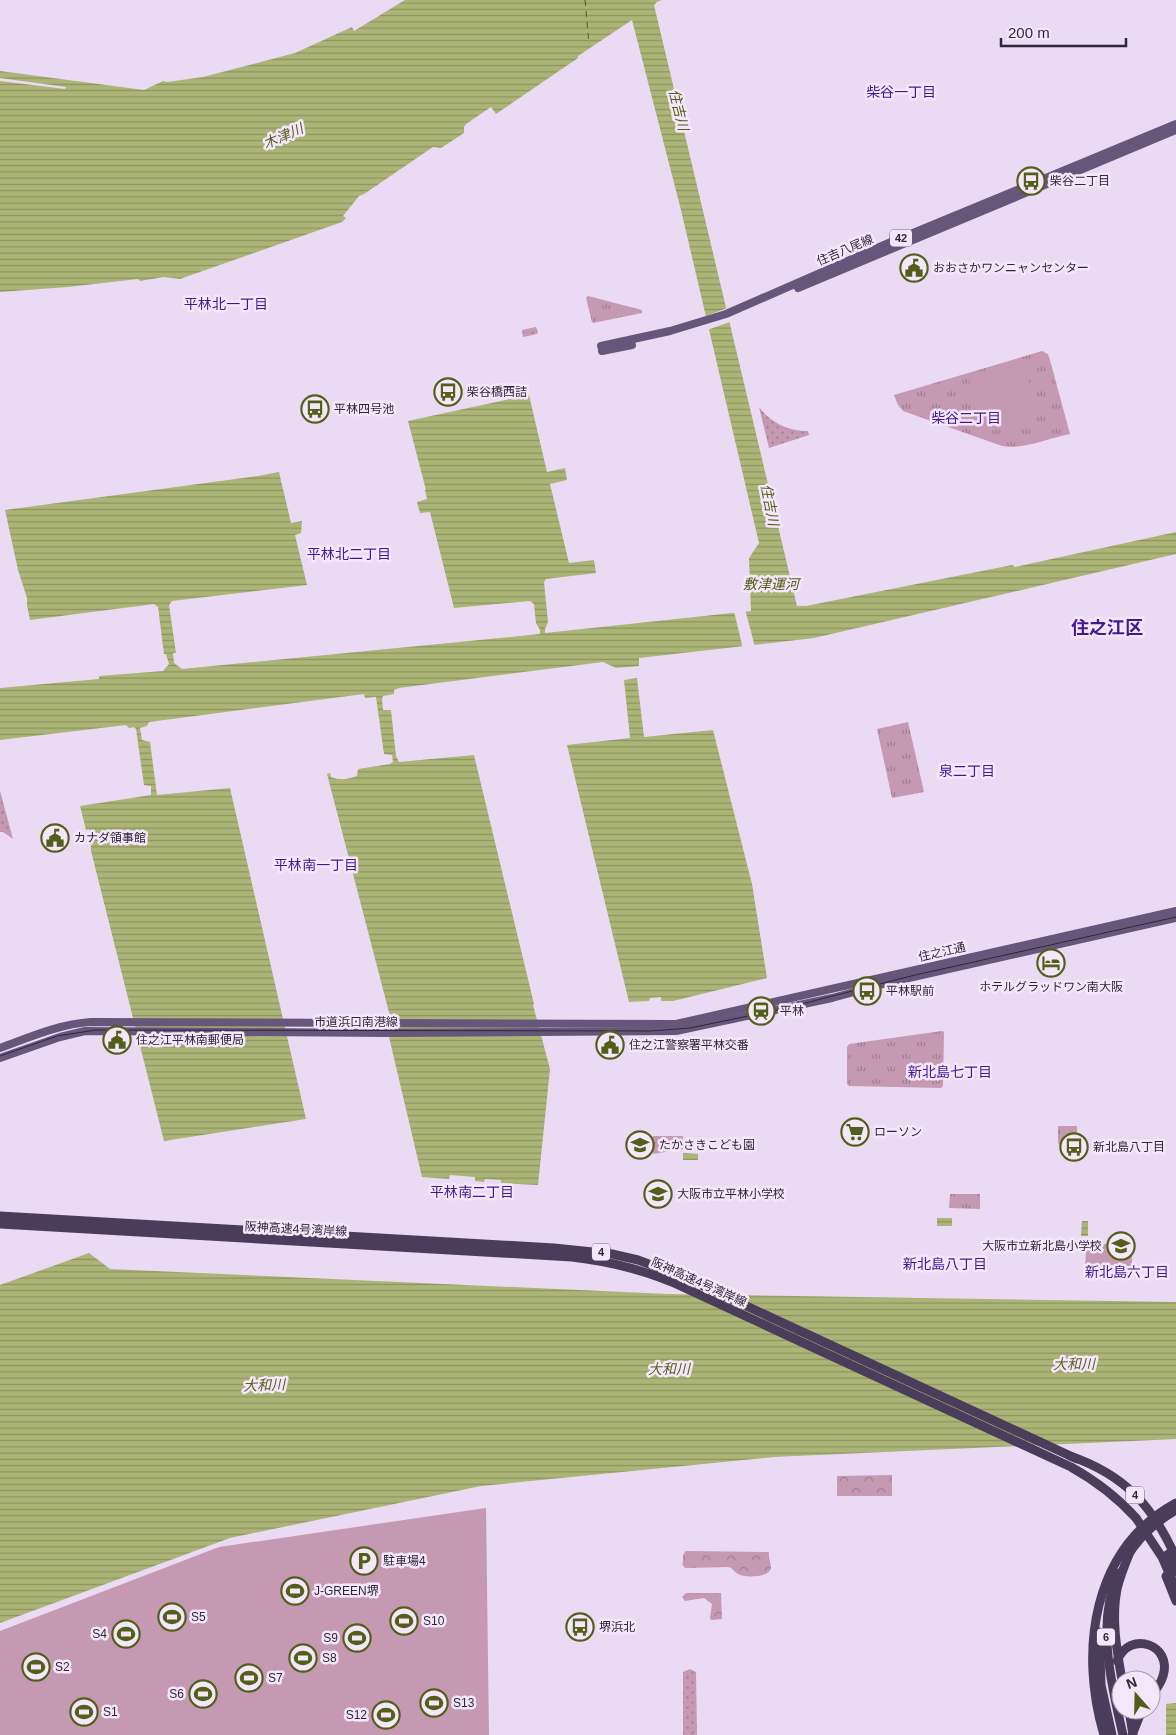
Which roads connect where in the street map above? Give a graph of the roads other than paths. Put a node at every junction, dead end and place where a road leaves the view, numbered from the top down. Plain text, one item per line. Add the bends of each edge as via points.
1 (1176, 124) edge
2 (1176, 130) edge
3 (795, 287) junction
4 (601, 349) dead end
5 (1176, 911) edge
6 (1176, 918) edge
7 (713, 1015) joint
8 (716, 1024) joint
9 (0, 1048) edge
10 (0, 1058) edge
11 (0, 1215) edge
12 (0, 1224) edge
13 (1070, 1456) junction
14 (1173, 1508) edge
15 (1149, 1535) junction
16 (1130, 1552) junction
17 (1176, 1558) edge
18 (1176, 1572) edge
19 (1176, 1589) edge
20 (1105, 1590) junction
21 (1176, 1601) edge
22 (1115, 1670) edge
23 (1120, 1670) edge
24 (1111, 1673) edge
25 (1161, 1681) edge
26 (1131, 1720) edge
27 (1138, 1720) edge
28 (1104, 1735) edge
29 (1112, 1735) edge
30 (1133, 1735) edge

1 - 3 main road, 住吉八尾線 / 42
2 - 3 main road, 住吉八尾線 / 42
3 - 4 main road, 住吉八尾線 / 42 via 697,324
5 - 7 main road, 住之江通
6 - 8 main road, 住之江通
7 - 9 main road, 市道浜口南港線 via 671,1024 79,1023 58,1027
8 - 10 main road, 市道浜口南港線 via 676,1031 85,1031
11 - 13 highway, 阪神高速4号湾岸線 / 4 via 612,1254 686,1278
12 - 15 highway, 阪神高速4号湾岸線 / 4, bridge via 572,1257 633,1268 672,1282 1071,1467 1117,1498
13 - 17 highway, 4, bridge via 1102,1469 1138,1498 1159,1525
13 - 18 highway, 阪神高速4号湾岸線 / 4, bridge via 1111,1478 1137,1502 1156,1528
14 - 16 highway, 6, bridge via 1148,1530
14 - 20 highway, 6, bridge via 1150,1520 1131,1540
15 - 19 highway, 阪神高速4号湾岸線 / 4, bridge
15 - 21 highway, 4, bridge
16 - 23 highway, bridge via 1116,1604
16 - 24 highway, 6, bridge via 1115,1580 1107,1613
20 - 28 highway via 1095,1618 1092,1660
20 - 29 highway, 6 via 1099,1624 1099,1660
22 - 25 highway via 1119,1655 1128,1646 1144,1643 1156,1649 1162,1657 1164,1672
26 - 30 highway, bridge
27 - 30 highway

